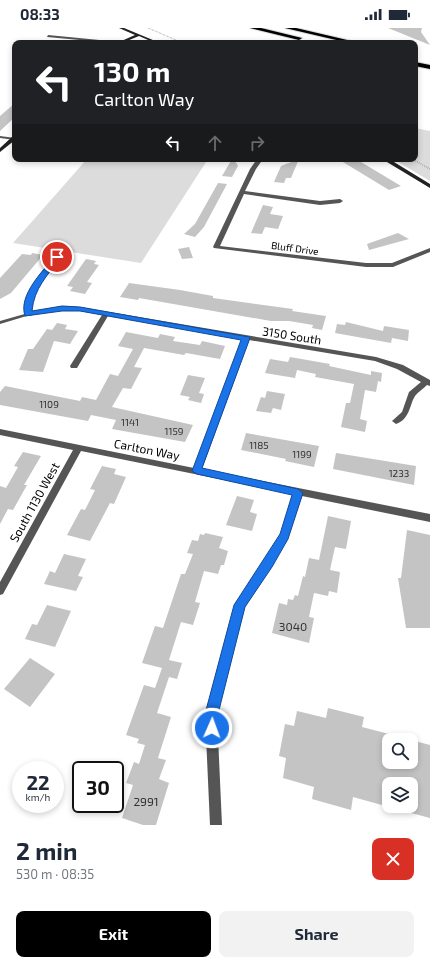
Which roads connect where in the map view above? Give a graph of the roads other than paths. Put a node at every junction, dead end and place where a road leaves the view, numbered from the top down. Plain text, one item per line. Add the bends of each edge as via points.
1 (121, 28) edge
2 (131, 28) edge
3 (253, 28) edge
4 (288, 28) edge
5 (140, 34) junction
6 (48, 36) dead end
7 (89, 40) edge
8 (127, 40) edge
9 (152, 40) edge
10 (305, 40) dead end
11 (343, 40) edge
12 (418, 65) edge
13 (430, 67) edge
14 (0, 137) edge
15 (12, 138) edge
16 (12, 140) edge
17 (0, 151) edge
18 (258, 162) edge
19 (390, 162) edge
20 (430, 186) edge
21 (242, 192) junction
22 (340, 201) dead end
23 (430, 250) edge
24 (57, 257) dead end
25 (28, 314) junction
26 (106, 315) junction
27 (0, 323) edge
28 (246, 338) junction
29 (74, 366) dead end
30 (428, 382) edge
31 (396, 421) dead end
32 (0, 432) edge
33 (79, 447) junction
34 (197, 471) junction
35 (298, 493) junction
36 (430, 518) edge
37 (0, 590) edge
38 (216, 825) edge

1 - 5 main road
2 - 5 main road
3 - 10 highway
4 - 11 highway
5 - 8 main road
5 - 9 main road
6 - 7 lane
12 - 13 highway
14 - 15 street
16 - 17 main road
18 - 21 street, Bluff Drive
19 - 20 main road
21 - 22 street via 320,203
21 - 23 street, Bluff Drive via 216,246 366,265 393,265
24 - 25 street via 33,290 29,298
25 - 26 street, 3150 South via 62,308
25 - 27 lane
26 - 28 street, 3150 South
26 - 29 street
28 - 30 street, 3150 South via 376,359 400,367
28 - 34 street
30 - 31 street via 412,394 405,413
32 - 33 street, Carlton Way
33 - 34 street, Carlton Way
33 - 37 street, South 1130 West
34 - 35 street, Carlton Way
35 - 36 street, Carlton Way
35 - 38 street via 285,536 240,605 211,714

